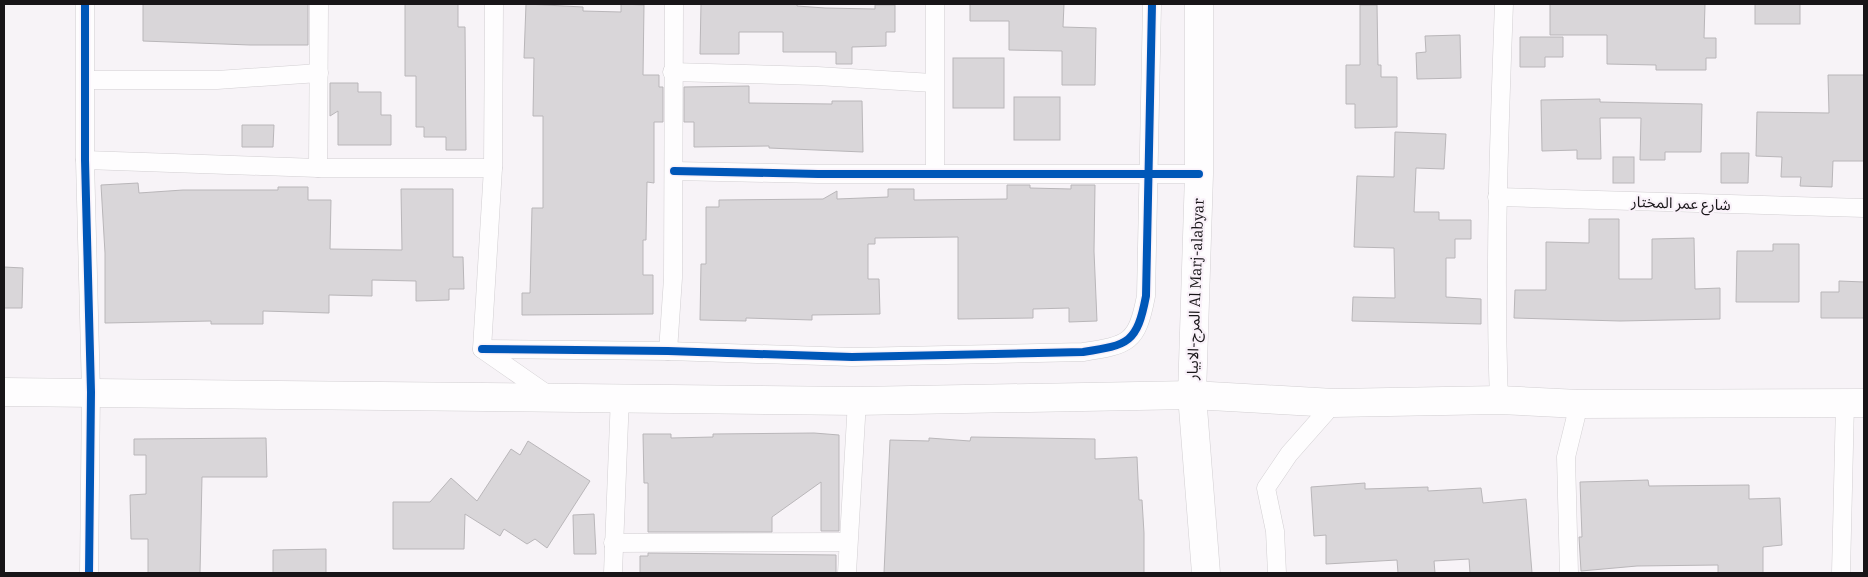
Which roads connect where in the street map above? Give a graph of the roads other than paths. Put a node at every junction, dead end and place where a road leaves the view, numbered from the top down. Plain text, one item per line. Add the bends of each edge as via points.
1 (85, 4) edge
2 (319, 4) edge
3 (494, 4) edge
4 (674, 4) edge
5 (935, 4) edge
6 (1152, 4) edge
7 (1199, 4) edge
8 (1504, 4) edge
9 (672, 72) junction
10 (319, 73) junction
11 (86, 80) junction
12 (933, 83) junction
13 (85, 160) junction
14 (318, 168) junction
15 (493, 168) junction
16 (674, 171) junction
17 (935, 173) junction
18 (1199, 174) junction
19 (1147, 176) junction
20 (1497, 197) junction
21 (1864, 208) edge
22 (482, 349) junction
23 (668, 351) junction
24 (4, 392) edge
25 (91, 392) junction
26 (1192, 395) junction
27 (620, 396) junction
28 (551, 398) junction
29 (1499, 400) junction
30 (857, 401) junction
31 (1334, 403) junction
32 (1855, 403) edge
33 (1579, 404) junction
34 (848, 542) junction
35 (613, 543) junction
36 (89, 573) edge
37 (613, 573) edge
38 (847, 573) edge
39 (1206, 573) edge
40 (1276, 573) edge
41 (1569, 573) edge
42 (1841, 573) edge

1 - 11 street
2 - 10 street
3 - 15 street
4 - 9 street
5 - 12 street
6 - 19 street
7 - 18 main road, المرج-الابيار Al Marj-alabyar
8 - 20 street
9 - 12 street
9 - 16 street
10 - 11 street via 217,80
10 - 14 street
11 - 13 street
12 - 17 street
13 - 14 street
13 - 25 street
14 - 15 street
15 - 22 street
16 - 17 street
16 - 23 street via 673,278
17 - 19 street
18 - 19 street
18 - 26 main road, المرج-الابيار Al Marj-alabyar
19 - 23 street via 1146,296 1140,325 1130,338 1114,348 1083,352 852,357
20 - 21 street, شارع عمر المختار
20 - 29 street
22 - 23 street
22 - 28 street
24 - 25 main road
25 - 28 main road
25 - 36 street
26 - 30 main road
26 - 31 main road
26 - 39 main road, المرج-الابيار Al Marj-alabyar
27 - 28 main road
27 - 30 main road
27 - 35 street
29 - 31 main road
29 - 33 main road
30 - 34 street
31 - 40 street via 1266,488 1275,531
32 - 33 main road
32 - 42 street
33 - 41 street via 1566,457
34 - 35 street
34 - 38 street
35 - 37 street

